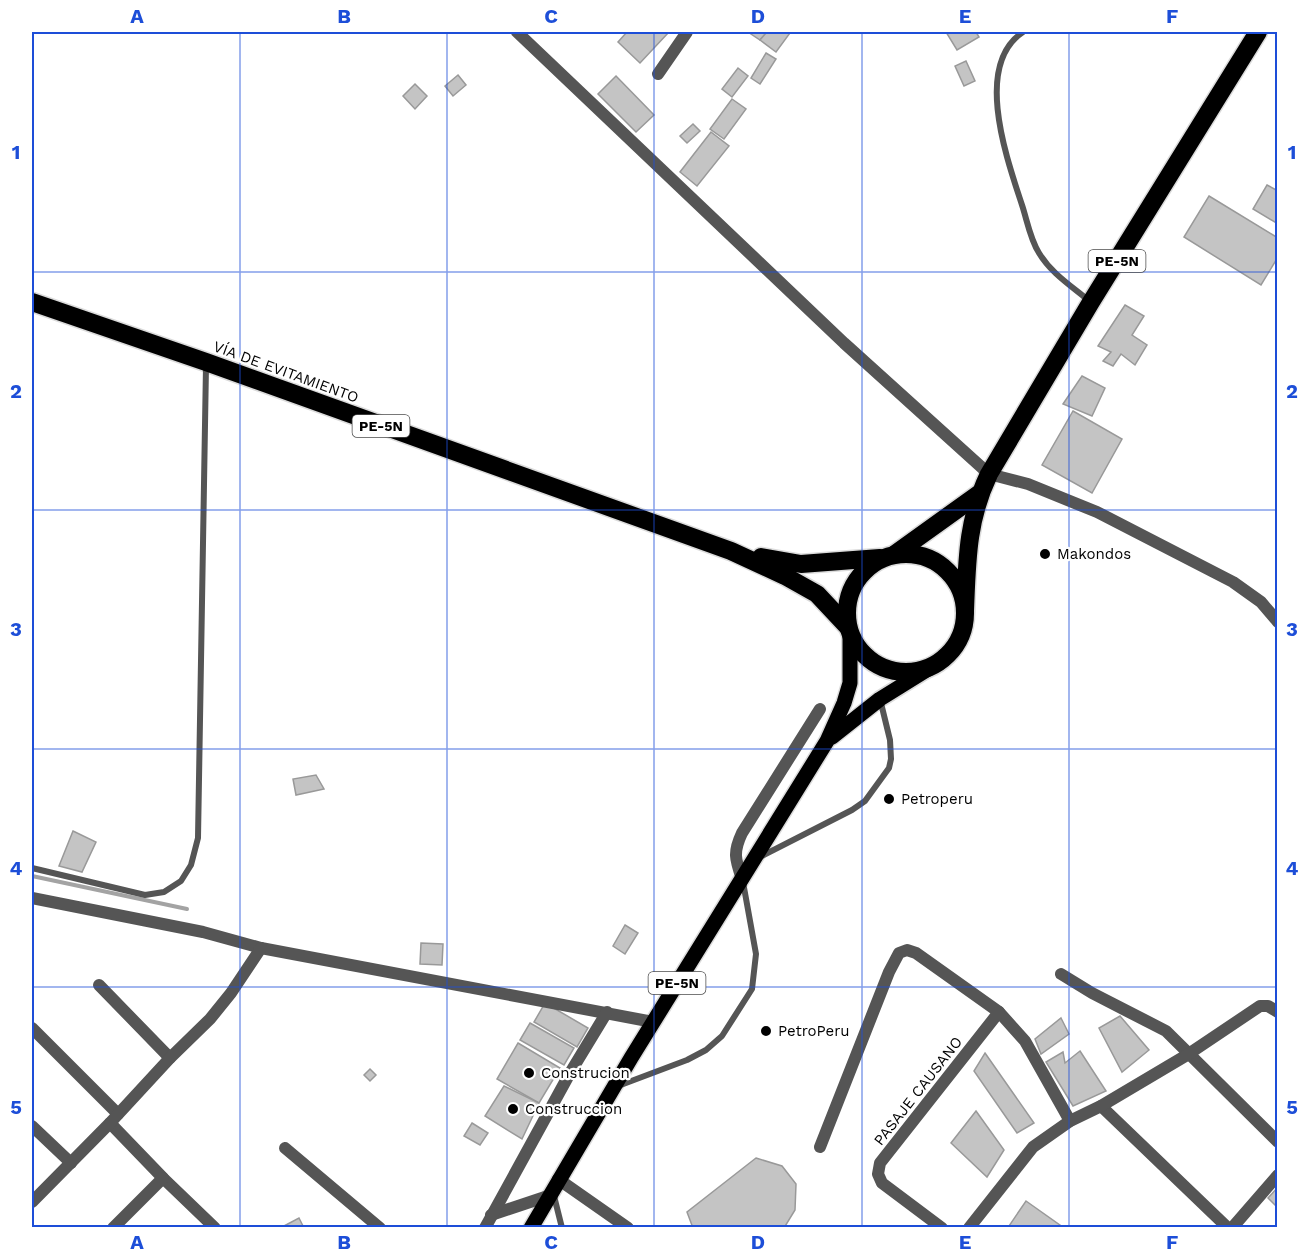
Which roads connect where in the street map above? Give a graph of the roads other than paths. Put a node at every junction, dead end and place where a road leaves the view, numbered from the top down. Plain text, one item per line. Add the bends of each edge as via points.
1 (517, 32) edge
2 (687, 32) edge
3 (1023, 32) edge
4 (1258, 32) edge
5 (658, 74) dead end
6 (32, 302) edge
7 (1091, 303) junction
8 (206, 362) junction
9 (989, 474) junction
10 (980, 493) junction
11 (731, 551) junction
12 (888, 556) junction
13 (965, 611) junction
14 (1278, 622) edge
15 (848, 630) junction
16 (938, 663) junction
17 (880, 699) junction
18 (820, 709) dead end
19 (827, 741) junction
20 (754, 860) junction
21 (32, 868) edge
22 (742, 879) junction
23 (32, 898) edge
24 (261, 948) junction
25 (1061, 974) dead end
26 (99, 985) dead end
27 (999, 1011) junction
28 (607, 1012) junction
29 (1278, 1012) edge
30 (653, 1022) junction
31 (32, 1028) edge
32 (1187, 1054) junction
33 (170, 1058) junction
34 (613, 1088) junction
35 (1101, 1106) junction
36 (114, 1119) junction
37 (1070, 1121) junction
38 (32, 1126) edge
39 (1278, 1142) edge
40 (285, 1148) dead end
41 (820, 1148) dead end
42 (70, 1163) junction
43 (1278, 1175) edge
44 (163, 1178) junction
45 (553, 1188) junction
46 (32, 1202) edge
47 (491, 1215) junction
48 (975, 1226) edge
49 (113, 1227) edge
50 (215, 1227) edge
51 (380, 1227) edge
52 (485, 1227) edge
53 (531, 1227) edge
54 (562, 1227) edge
55 (628, 1227) edge
56 (942, 1227) edge
57 (1230, 1227) edge

1 - 9 street via 844,343
2 - 5 street
3 - 7 lane via 1012,39 1001,61 998,84 998,118 1011,172 1037,250 1051,270
4 - 7 highway, PE-5N
6 - 8 highway, VÍA DE EVITAMIENTO / PE-5N
7 - 9 highway, PE-5N
8 - 11 highway, VÍA DE EVITAMIENTO / PE-5N
8 - 21 lane via 198,838 191,865 181,881 164,892 144,895
9 - 10 highway, PE-5N
9 - 14 street via 1028,483 1088,508 1233,582 1261,602
10 - 12 highway, PE-5N
10 - 13 highway, PE-5N via 970,531
11 - 12 highway, VÍA DE EVITAMIENTO / PE-5N via 801,564
11 - 15 highway, VÍA DE EVITAMIENTO / PE-5N via 817,594
12 - 13 highway via 915,554 935,560 951,573 961,591
12 - 15 highway via 864,569 852,586 846,605
13 - 16 highway via 958,641
15 - 16 highway via 858,649 887,670 904,673
15 - 19 main road, PE-5N via 850,683
16 - 17 main road, PE-5N
17 - 19 main road, PE-5N
17 - 20 lane via 891,759 889,768 865,801
18 - 22 street via 739,839 735,859
19 - 20 main road, PE-5N
20 - 22 main road, PE-5N
22 - 30 main road, PE-5N
22 - 34 lane via 756,954 752,989 722,1036 706,1050
23 - 24 street via 203,932
24 - 28 street
24 - 33 street via 210,1019
25 - 32 street via 1166,1031
26 - 33 street
27 - 37 street via 1025,1041
27 - 41 street via 916,953 899,953
27 - 56 street, PASAJE CAUSANO via 880,1163 878,1174 882,1183
28 - 30 street
28 - 47 street
29 - 32 street via 1260,1006
30 - 34 main road, PE-5N
31 - 36 street
32 - 35 street
32 - 39 street
33 - 36 street
34 - 45 main road, PE-5N
35 - 37 street
35 - 57 street
36 - 42 street
36 - 44 street
37 - 48 street via 1033,1147
38 - 42 street
40 - 51 street
42 - 46 street
43 - 57 street
44 - 49 street
44 - 50 street
45 - 47 street
45 - 53 main road, PE-5N
45 - 54 lane
45 - 55 street
47 - 52 street

